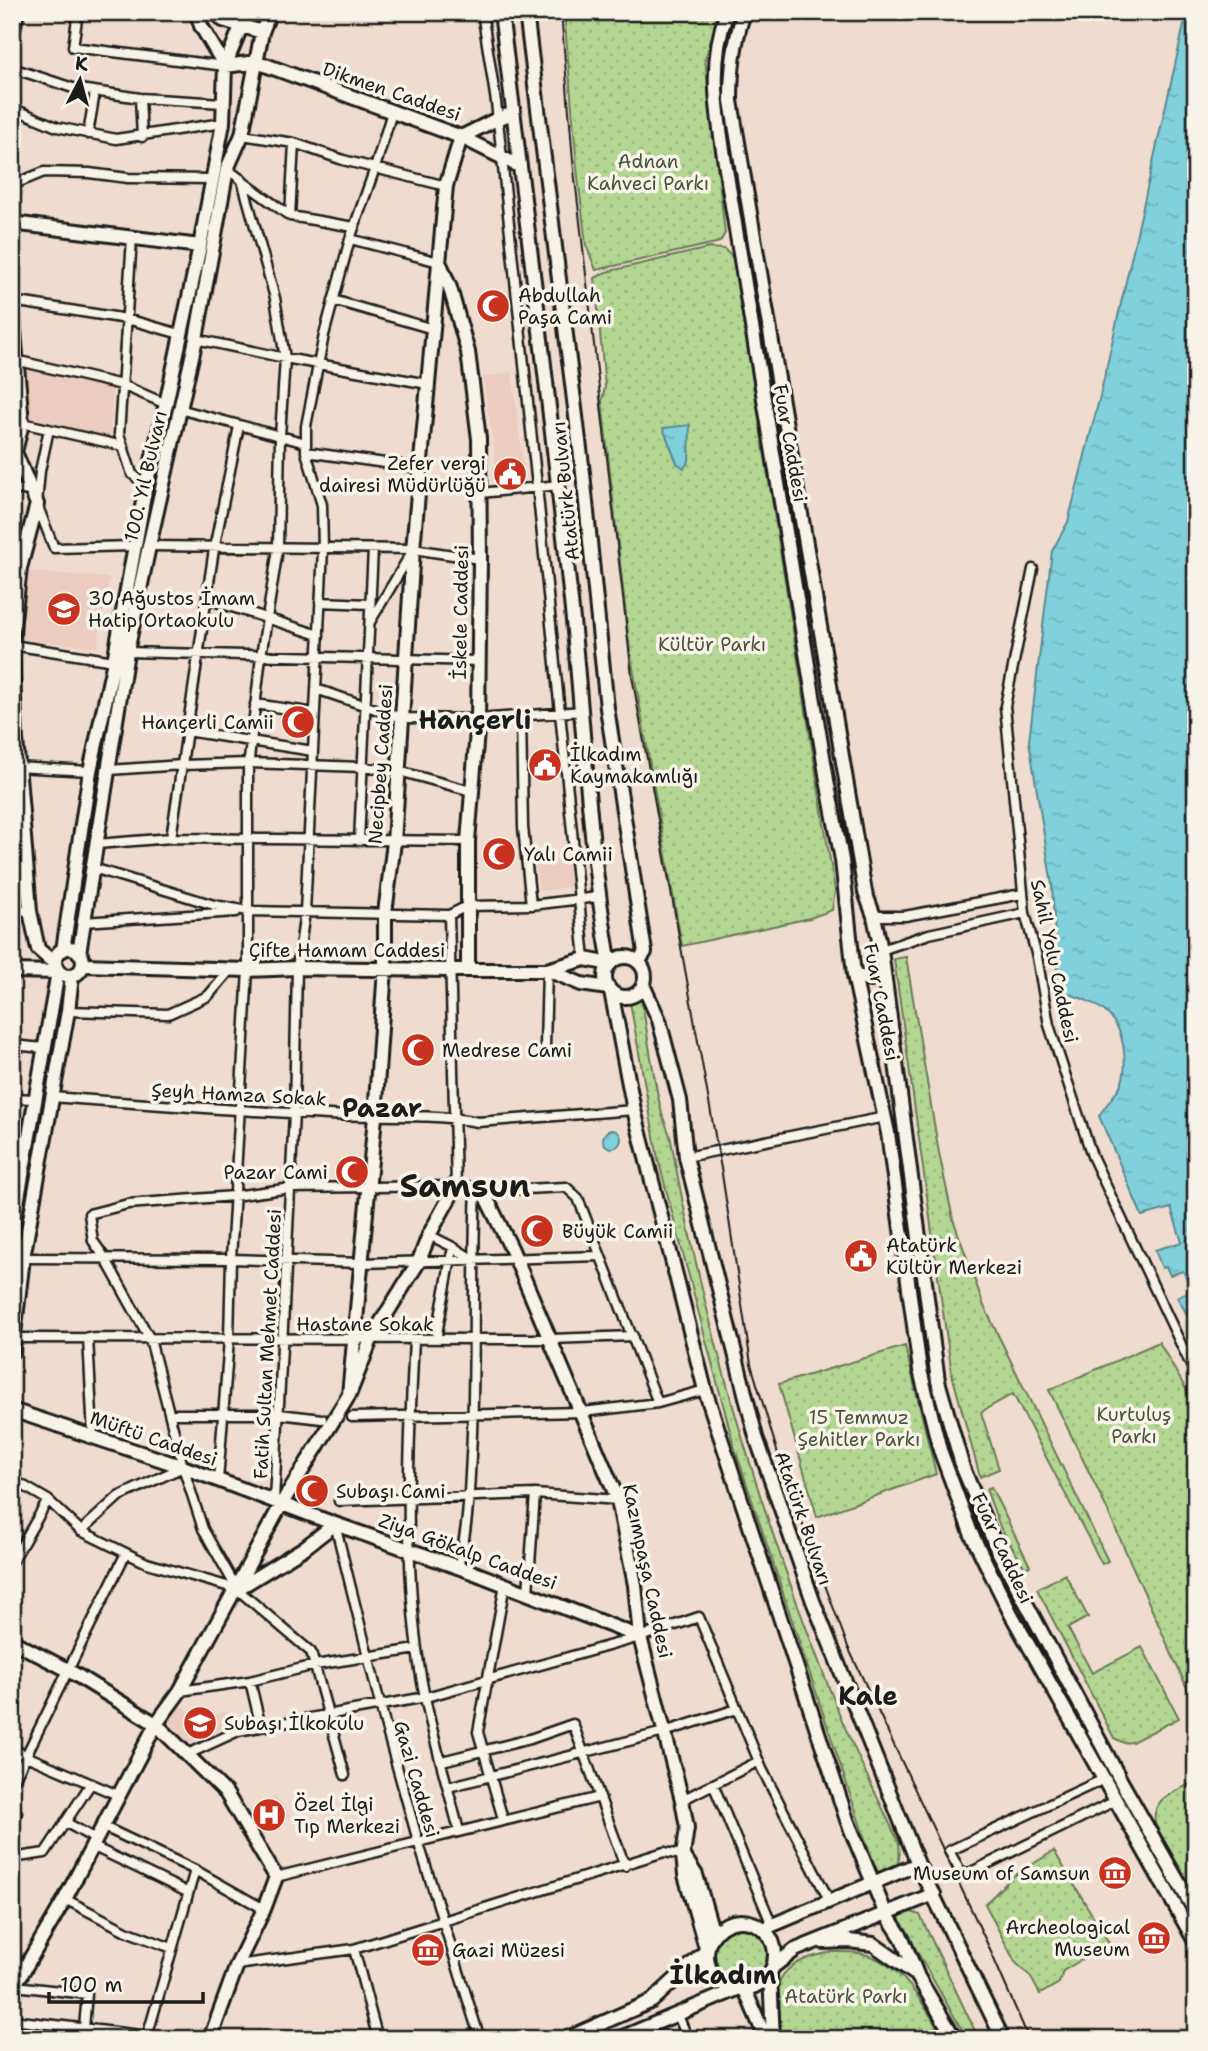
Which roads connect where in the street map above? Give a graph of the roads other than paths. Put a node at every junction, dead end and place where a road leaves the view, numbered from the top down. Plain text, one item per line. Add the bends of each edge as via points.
1 (17, 12) edge
2 (78, 12) edge
3 (197, 12) edge
4 (214, 12) edge
5 (247, 12) edge
6 (270, 12) edge
7 (482, 12) edge
8 (501, 12) edge
9 (526, 12) edge
10 (727, 12) edge
11 (744, 12) edge
12 (241, 25) junction
13 (262, 32) junction
14 (12, 34) edge
15 (257, 62) junction
16 (225, 66) junction
17 (12, 68) edge
18 (95, 92) junction
19 (140, 98) junction
20 (223, 103) junction
21 (12, 108) edge
22 (392, 112) junction
23 (513, 113) junction
24 (497, 119) junction
25 (223, 123) junction
26 (88, 134) junction
27 (242, 135) junction
28 (142, 137) junction
29 (461, 137) junction
30 (294, 143) junction
31 (501, 159) junction
32 (519, 166) junction
33 (375, 168) junction
34 (227, 169) junction
35 (212, 179) junction
36 (242, 180) junction
37 (12, 185) edge
38 (446, 186) junction
39 (290, 216) junction
40 (12, 223) edge
41 (354, 227) junction
42 (132, 238) junction
43 (350, 239) junction
44 (200, 246) junction
45 (439, 262) junction
46 (333, 300) junction
47 (12, 301) edge
48 (12, 308) edge
49 (127, 319) junction
50 (433, 329) junction
51 (180, 334) junction
52 (196, 339) junction
53 (285, 358) junction
54 (15, 360) edge
55 (318, 365) junction
56 (428, 384) junction
57 (122, 385) junction
58 (166, 404) junction
59 (179, 409) junction
60 (22, 424) junction
61 (239, 425) junction
62 (49, 429) junction
63 (280, 436) junction
64 (306, 443) junction
65 (123, 446) junction
66 (14, 452) edge
67 (306, 453) junction
68 (421, 468) junction
69 (146, 485) junction
70 (559, 485) junction
71 (537, 486) junction
72 (12, 489) edge
73 (31, 491) junction
74 (480, 493) junction
75 (37, 504) junction
76 (135, 546) junction
77 (149, 547) junction
78 (214, 549) junction
79 (278, 549) junction
80 (323, 549) junction
81 (373, 549) junction
82 (413, 549) junction
83 (480, 559) junction
84 (1033, 569) dead end
85 (206, 599) junction
86 (320, 602) junction
87 (370, 604) junction
88 (267, 618) junction
89 (369, 624) junction
90 (319, 635) junction
91 (12, 636) edge
92 (12, 645) edge
93 (127, 652) junction
94 (199, 653) junction
95 (261, 656) junction
96 (318, 657) junction
97 (368, 657) junction
98 (12, 658) edge
99 (406, 658) junction
100 (114, 661) junction
101 (479, 661) junction
102 (316, 689) junction
103 (256, 704) junction
104 (365, 706) junction
105 (583, 711) junction
106 (561, 712) junction
107 (315, 713) junction
108 (521, 716) junction
109 (402, 718) junction
110 (478, 719) junction
111 (14, 730) edge
112 (187, 732) junction
113 (251, 741) junction
114 (313, 751) junction
115 (249, 763) junction
116 (182, 765) junction
117 (312, 765) junction
118 (15, 767) edge
119 (362, 767) junction
120 (109, 770) junction
121 (90, 771) junction
122 (399, 771) junction
123 (471, 791) junction
124 (171, 838) junction
125 (247, 840) junction
126 (18, 841) edge
127 (308, 841) junction
128 (359, 841) junction
129 (468, 841) junction
130 (394, 842) junction
131 (97, 844) junction
132 (93, 868) junction
133 (1023, 894) junction
134 (598, 897) junction
135 (580, 899) junction
136 (992, 901) junction
137 (531, 905) junction
138 (467, 906) junction
139 (12, 910) edge
140 (30, 911) junction
141 (249, 911) junction
142 (305, 912) junction
143 (385, 913) junction
144 (1025, 913) junction
145 (449, 915) junction
146 (874, 916) junction
147 (994, 920) junction
148 (83, 922) junction
149 (848, 923) junction
150 (63, 950) junction
151 (881, 950) junction
152 (81, 959) junction
153 (581, 960) junction
154 (638, 962) junction
155 (610, 964) junction
156 (57, 968) junction
157 (298, 968) junction
158 (385, 968) junction
159 (468, 968) junction
160 (232, 969) junction
161 (883, 969) junction
162 (248, 970) junction
163 (449, 970) junction
164 (547, 970) junction
165 (12, 971) edge
166 (854, 975) junction
167 (72, 976) junction
168 (581, 984) junction
169 (643, 985) junction
170 (610, 990) junction
171 (68, 1011) junction
172 (12, 1045) edge
173 (545, 1047) dead end
174 (44, 1048) junction
175 (52, 1097) junction
176 (12, 1098) edge
177 (34, 1099) junction
178 (634, 1110) junction
179 (239, 1111) junction
180 (295, 1113) junction
181 (375, 1117) junction
182 (886, 1117) junction
183 (454, 1118) junction
184 (686, 1157) junction
185 (369, 1186) junction
186 (456, 1186) junction
187 (291, 1188) junction
188 (480, 1189) junction
189 (234, 1196) junction
190 (12, 1232) edge
191 (429, 1235) junction
192 (453, 1247) junction
193 (600, 1256) junction
194 (23, 1258) junction
195 (105, 1258) junction
196 (231, 1259) junction
197 (516, 1259) junction
198 (472, 1260) junction
199 (287, 1261) junction
200 (419, 1261) junction
201 (450, 1261) junction
202 (362, 1263) junction
203 (633, 1336) junction
204 (372, 1337) junction
205 (14, 1338) junction
206 (88, 1338) junction
207 (150, 1339) junction
208 (229, 1339) junction
209 (355, 1339) junction
210 (414, 1339) junction
211 (436, 1339) junction
212 (474, 1339) junction
213 (551, 1339) junction
214 (283, 1340) junction
215 (12, 1352) edge
216 (1196, 1376) edge
217 (705, 1391) junction
218 (349, 1395) junction
219 (658, 1403) junction
220 (12, 1410) edge
221 (583, 1412) junction
222 (170, 1414) junction
223 (222, 1414) junction
224 (279, 1414) junction
225 (473, 1414) junction
226 (410, 1415) junction
227 (352, 1417) dead end
228 (322, 1419) dead end
229 (93, 1436) junction
230 (183, 1467) junction
231 (12, 1479) edge
232 (218, 1481) junction
233 (535, 1494) junction
234 (468, 1498) junction
235 (48, 1500) junction
236 (411, 1500) junction
237 (618, 1500) junction
238 (339, 1501) dead end
239 (278, 1502) junction
240 (335, 1524) junction
241 (81, 1531) junction
242 (411, 1550) junction
243 (126, 1553) junction
244 (12, 1562) edge
245 (458, 1567) junction
246 (505, 1584) junction
247 (237, 1589) junction
248 (528, 1593) junction
249 (640, 1637) junction
250 (12, 1641) edge
251 (417, 1649) junction
252 (368, 1658) junction
253 (314, 1665) junction
254 (68, 1670) junction
255 (488, 1679) junction
256 (250, 1681) junction
257 (180, 1692) junction
258 (426, 1697) junction
259 (380, 1705) junction
260 (737, 1709) junction
261 (329, 1715) junction
262 (156, 1724) junction
263 (261, 1727) junction
264 (664, 1732) junction
265 (12, 1748) edge
266 (483, 1749) junction
267 (583, 1752) junction
268 (188, 1754) junction
269 (26, 1756) junction
270 (442, 1761) junction
271 (759, 1761) junction
272 (490, 1774) junction
273 (345, 1775) dead end
274 (1104, 1779) junction
275 (12, 1784) edge
276 (713, 1784) junction
277 (90, 1785) junction
278 (448, 1787) junction
279 (120, 1796) junction
280 (600, 1797) junction
281 (682, 1800) junction
282 (1115, 1801) junction
283 (12, 1812) edge
284 (503, 1819) junction
285 (65, 1822) junction
286 (12, 1825) edge
287 (102, 1826) junction
288 (459, 1831) junction
289 (418, 1841) junction
290 (94, 1843) junction
291 (683, 1855) junction
292 (12, 1857) edge
293 (918, 1864) junction
294 (625, 1866) junction
295 (195, 1870) junction
296 (276, 1877) junction
297 (873, 1884) junction
298 (187, 1892) junction
299 (934, 1894) junction
300 (65, 1899) junction
301 (829, 1900) junction
302 (264, 1909) junction
303 (885, 1912) junction
304 (1196, 1913) edge
305 (443, 1922) junction
306 (768, 1927) junction
307 (713, 1934) junction
308 (816, 1942) junction
309 (1196, 1943) edge
310 (172, 1948) junction
311 (354, 1950) junction
312 (706, 1950) junction
313 (237, 1965) junction
314 (772, 1970) junction
315 (918, 1977) junction
316 (13, 1988) edge
317 (740, 1990) junction
318 (677, 2013) junction
319 (12, 2020) edge
320 (85, 2029) junction
321 (148, 2037) junction
322 (83, 2039) edge
323 (175, 2039) edge
324 (210, 2039) edge
325 (378, 2039) edge
326 (480, 2039) edge
327 (566, 2039) edge
328 (618, 2039) edge
329 (688, 2039) edge
330 (766, 2039) edge
331 (774, 2039) edge
332 (956, 2039) edge
333 (1003, 2039) edge

1 - 14 main road
2 - 16 street via 73,47
3 - 16 main road
4 - 12 main road
5 - 12 main road, 100. Yıl Bulvarı
6 - 13 main road, 100. Yıl Bulvarı
7 - 24 street
8 - 23 main road, Atatürk Bulvarı
9 - 154 main road, Atatürk Bulvarı via 607,708 645,952
10 - 149 main road, Fuar Caddesi via 716,55 718,113 842,860
11 - 146 main road, Fuar Caddesi via 731,66 732,102 862,879
12 - 13 main road
12 - 16 main road, 100. Yıl Bulvarı
13 - 15 main road, 100. Yıl Bulvarı
15 - 16 main road
15 - 22 main road, Dikmen Caddesi
15 - 27 main road, 100. Yıl Bulvarı
16 - 20 main road, 100. Yıl Bulvarı
17 - 18 street
18 - 19 street
18 - 26 street
19 - 20 street
19 - 28 street
20 - 25 main road, 100. Yıl Bulvarı
21 - 26 street
22 - 29 main road, Dikmen Caddesi
22 - 33 street, Fatih Sultan Mehmet Caddesi
23 - 24 main road, Dikmen Caddesi
23 - 32 main road, Atatürk Bulvarı
24 - 29 main road, Dikmen Caddesi
24 - 31 street
25 - 28 street
25 - 35 main road, 100. Yıl Bulvarı
26 - 28 street
27 - 30 street
27 - 34 main road, 100. Yıl Bulvarı
29 - 31 main road
29 - 38 main road, Necipbey Caddesi
30 - 33 street
30 - 39 street
31 - 32 main road
31 - 71 street
32 - 70 main road, Atatürk Bulvarı
33 - 38 street
33 - 41 street, Fatih Sultan Mehmet Caddesi
34 - 36 street
34 - 52 main road, 100. Yıl Bulvarı
35 - 37 street via 44,172
35 - 44 main road, 100. Yıl Bulvarı
36 - 39 street
36 - 53 street via 275,298
38 - 45 main road, Necipbey Caddesi
39 - 41 street
40 - 42 main road
41 - 43 street, Fatih Sultan Mehmet Caddesi
42 - 44 main road
42 - 49 street
43 - 45 street
43 - 46 street, Fatih Sultan Mehmet Caddesi
44 - 51 main road, 100. Yıl Bulvarı
45 - 50 main road, Necipbey Caddesi
45 - 74 main road, İskele Caddesi via 468,352 479,439
46 - 50 street
46 - 55 street, Fatih Sultan Mehmet Caddesi
47 - 49 street
48 - 54 main road
49 - 51 street
49 - 57 street
50 - 56 main road, Necipbey Caddesi
51 - 58 main road, 100. Yıl Bulvarı
52 - 53 street
52 - 59 main road, 100. Yıl Bulvarı
53 - 55 street
53 - 63 street
54 - 57 street
54 - 60 main road
55 - 56 street
55 - 64 street, Fatih Sultan Mehmet Caddesi
56 - 68 main road, Necipbey Caddesi
57 - 58 street
57 - 65 street via 119,434
58 - 69 main road, 100. Yıl Bulvarı
59 - 61 street
59 - 77 main road, 100. Yıl Bulvarı
60 - 62 street
60 - 66 main road
61 - 63 street
61 - 78 street
62 - 65 street
62 - 75 street
63 - 64 street
63 - 79 street
64 - 67 street, Fatih Sultan Mehmet Caddesi
65 - 69 street via 132,474
66 - 73 main road
67 - 68 street
67 - 80 street, Fatih Sultan Mehmet Caddesi via 322,505
68 - 82 main road, Necipbey Caddesi
69 - 76 main road, 100. Yıl Bulvarı
70 - 71 street
70 - 105 main road, Atatürk Bulvarı
71 - 74 street
71 - 106 street
72 - 73 street
73 - 75 main road
74 - 83 main road, İskele Caddesi
75 - 76 street via 54,548
75 - 91 main road via 20,568
76 - 100 main road, 100. Yıl Bulvarı
77 - 78 street
77 - 93 main road, 100. Yıl Bulvarı
78 - 79 street
78 - 85 street
79 - 80 street
79 - 88 street
80 - 81 street
80 - 86 street, Fatih Sultan Mehmet Caddesi
81 - 82 street
81 - 87 street
82 - 83 street
82 - 89 street
82 - 99 main road, Necipbey Caddesi
83 - 101 main road, İskele Caddesi
84 - 133 street, Sahil Yolu Caddesi via 1005,706
85 - 88 street
85 - 94 street
86 - 87 street
86 - 90 street, Fatih Sultan Mehmet Caddesi
87 - 89 street
88 - 90 street
88 - 95 street
89 - 97 street
90 - 96 street, Fatih Sultan Mehmet Caddesi
92 - 100 street
93 - 94 street
93 - 120 main road, 100. Yıl Bulvarı
94 - 95 street
94 - 112 street
95 - 96 street
95 - 103 street
96 - 97 street
96 - 102 street, Fatih Sultan Mehmet Caddesi
97 - 99 street
97 - 104 street
98 - 111 main road
99 - 101 street
99 - 109 main road, Necipbey Caddesi
100 - 121 main road, 100. Yıl Bulvarı
101 - 110 main road, İskele Caddesi
102 - 104 street
102 - 107 street, Fatih Sultan Mehmet Caddesi
103 - 107 street
103 - 113 street
104 - 109 street
104 - 119 street
105 - 106 street
105 - 134 main road, Atatürk Bulvarı
106 - 108 street
106 - 135 street
107 - 114 street, Fatih Sultan Mehmet Caddesi
108 - 110 street
108 - 137 street via 523,827
109 - 110 street
109 - 122 main road, Necipbey Caddesi
110 - 123 main road, İskele Caddesi
111 - 118 main road
112 - 113 street
112 - 116 street
113 - 114 street
113 - 115 street
114 - 117 street, Fatih Sultan Mehmet Caddesi
115 - 116 street
115 - 117 street
115 - 125 street
116 - 120 street
116 - 124 street
117 - 119 street
117 - 127 street, Fatih Sultan Mehmet Caddesi
118 - 121 street
118 - 126 main road
119 - 122 street
119 - 128 street
120 - 131 main road, 100. Yıl Bulvarı
121 - 150 main road, 100. Yıl Bulvarı
122 - 123 street
122 - 130 main road, Necipbey Caddesi
123 - 129 main road, İskele Caddesi
124 - 125 street
124 - 131 street
125 - 127 street
125 - 141 street
126 - 140 main road
127 - 128 street
127 - 142 street, Fatih Sultan Mehmet Caddesi
128 - 130 street
129 - 130 street
129 - 138 main road, İskele Caddesi
130 - 143 main road, Necipbey Caddesi
131 - 132 main road, 100. Yıl Bulvarı
132 - 141 street via 214,905
132 - 148 main road, 100. Yıl Bulvarı
133 - 136 street
133 - 144 street, Sahil Yolu Caddesi
134 - 135 street
134 - 155 main road, Atatürk Bulvarı
135 - 137 street
135 - 153 street
136 - 146 street via 905,916
136 - 147 street
137 - 138 street
138 - 145 street
138 - 159 main road, İskele Caddesi
139 - 140 street
140 - 156 main road via 38,949
141 - 142 street
141 - 148 street
141 - 162 street
142 - 143 street
142 - 157 street, Fatih Sultan Mehmet Caddesi
143 - 145 street
143 - 158 main road, Necipbey Caddesi
144 - 147 street
144 - 216 street, Sahil Yolu Caddesi via 1049,1025 1093,1156
145 - 163 street
146 - 149 main road via 859,915
146 - 151 main road, Fuar Caddesi
147 - 151 street
148 - 152 main road, 100. Yıl Bulvarı
149 - 166 main road, Fuar Caddesi
150 - 152 main road via 71,949
150 - 156 main road via 57,956
151 - 161 main road, Fuar Caddesi
152 - 160 main road, Çifte Hamam Caddesi
152 - 167 main road via 79,972
153 - 155 main road, Çifte Hamam Caddesi
153 - 164 main road, Çifte Hamam Caddesi
153 - 168 main road
154 - 155 main road via 626,957
154 - 169 main road via 644,973
155 - 170 main road via 605,976
156 - 165 main road
156 - 167 main road
156 - 174 main road
157 - 158 main road, Çifte Hamam Caddesi
157 - 162 main road, Çifte Hamam Caddesi
157 - 180 street, Fatih Sultan Mehmet Caddesi
158 - 163 main road, Çifte Hamam Caddesi
158 - 181 main road, Necipbey Caddesi
159 - 163 main road, Çifte Hamam Caddesi
159 - 164 main road, Çifte Hamam Caddesi
160 - 162 main road, Çifte Hamam Caddesi
160 - 171 street via 208,996 169,1014
161 - 166 main road via 870,980
161 - 304 main road, Fuar Caddesi via 938,1381 962,1468 997,1549
162 - 179 street
163 - 183 street
164 - 168 main road
164 - 173 street
166 - 182 main road, Fuar Caddesi
167 - 171 main road
168 - 170 main road
169 - 170 main road via 625,997
169 - 184 main road, Atatürk Bulvarı via 659,1020 680,1100
170 - 178 main road
171 - 175 main road
172 - 174 street
174 - 177 main road
175 - 179 street, Şeyh Hamza Sokak
175 - 194 main road
176 - 177 street
177 - 190 main road
178 - 183 street, Şeyh Hamza Sokak via 478,1122
178 - 217 main road
179 - 180 street, Şeyh Hamza Sokak
179 - 189 street
180 - 181 street, Şeyh Hamza Sokak
180 - 187 street, Fatih Sultan Mehmet Caddesi
181 - 183 street, Şeyh Hamza Sokak
181 - 185 main road, Necipbey Caddesi
182 - 184 street
182 - 274 main road, Fuar Caddesi via 920,1370 940,1450 971,1533 1011,1614
183 - 186 street
184 - 293 main road, Atatürk Bulvarı via 756,1437 813,1601
185 - 186 street
185 - 187 street
185 - 202 main road, Necipbey Caddesi
186 - 188 street
186 - 191 main road
187 - 189 street
187 - 199 street, Fatih Sultan Mehmet Caddesi
188 - 193 street via 566,1187 578,1198
188 - 197 main road, Kazımpaşa Caddesi
188 - 198 street
189 - 195 street via 128,1205 89,1214 93,1241
189 - 196 street
191 - 192 street
191 - 200 main road
192 - 198 street
192 - 201 street
193 - 197 street
193 - 203 street
194 - 195 street
194 - 205 main road
195 - 196 street
195 - 207 street
196 - 199 street
196 - 208 street
197 - 198 street
197 - 213 main road, Kazımpaşa Caddesi
198 - 201 street
198 - 212 street
199 - 202 street
199 - 214 street, Fatih Sultan Mehmet Caddesi
200 - 201 street
200 - 202 street
200 - 204 main road
201 - 211 street
202 - 209 main road, Necipbey Caddesi
203 - 213 street, Hastane Sokak
203 - 219 street
204 - 209 street, Hastane Sokak
204 - 210 street, Hastane Sokak
204 - 218 main road
205 - 206 street, Hastane Sokak
205 - 215 main road
206 - 207 street, Hastane Sokak
206 - 229 street
207 - 208 street, Hastane Sokak
207 - 222 street
208 - 214 street, Hastane Sokak
208 - 223 street
209 - 214 street, Hastane Sokak
209 - 218 main road, Necipbey Caddesi
210 - 211 street, Hastane Sokak
210 - 226 street
211 - 212 street, Hastane Sokak
212 - 213 street, Hastane Sokak
212 - 225 street
213 - 221 main road, Kazımpaşa Caddesi
214 - 224 street, Fatih Sultan Mehmet Caddesi
217 - 219 street
217 - 297 main road via 847,1820
218 - 239 main road
219 - 221 street
220 - 229 main road, Müftü Caddesi
221 - 225 street
221 - 237 main road, Kazımpaşa Caddesi
222 - 223 street
222 - 230 street
223 - 224 street
223 - 232 street
224 - 228 street
224 - 239 street, Fatih Sultan Mehmet Caddesi
225 - 226 street
225 - 234 street
226 - 227 street
226 - 236 street
229 - 230 main road, Müftü Caddesi
230 - 232 main road, Müftü Caddesi
230 - 241 street via 118,1497
230 - 247 street via 203,1529
231 - 235 street
232 - 239 main road, Müftü Caddesi
233 - 234 street
233 - 237 street
233 - 248 street
234 - 236 street
234 - 245 street via 466,1537
235 - 241 street
235 - 244 street
236 - 238 street
236 - 242 street
237 - 249 main road, Kazımpaşa Caddesi
239 - 240 main road, Ziya Gökalp Caddesi
239 - 247 main road
240 - 242 main road, Ziya Gökalp Caddesi
240 - 247 main road
240 - 252 street, Gazi Caddesi
241 - 243 street
242 - 245 main road, Ziya Gökalp Caddesi
242 - 251 street
243 - 247 street
243 - 254 street
245 - 246 main road, Ziya Gökalp Caddesi
246 - 248 main road, Ziya Gökalp Caddesi
246 - 255 street
247 - 253 street via 311,1652
247 - 257 main road
248 - 249 main road, Ziya Gökalp Caddesi
249 - 255 street
249 - 260 street via 699,1617
249 - 264 main road, Kazımpaşa Caddesi
250 - 254 main road
251 - 252 street
251 - 258 street
252 - 253 street
252 - 259 street, Gazi Caddesi
253 - 256 street
253 - 261 street
254 - 262 main road
254 - 269 street
255 - 258 street
255 - 266 street via 478,1732
256 - 257 street
256 - 263 street
257 - 262 main road
258 - 259 street
258 - 270 street
259 - 261 street
259 - 289 street, Gazi Caddesi
260 - 264 street
260 - 271 street
261 - 263 street
261 - 273 street
262 - 268 main road
262 - 279 main road
263 - 268 street via 238,1731
264 - 267 street
264 - 281 main road, Kazımpaşa Caddesi
265 - 269 street
266 - 267 street via 573,1724
266 - 270 street
266 - 272 street
267 - 272 street
267 - 280 street
268 - 296 main road via 226,1793
269 - 275 street
269 - 277 street
270 - 278 street
271 - 276 street
271 - 301 street
272 - 278 street
272 - 284 street
274 - 282 main road, Fuar Caddesi
274 - 282 street via 950,1851 963,1875
276 - 281 street
276 - 306 street
277 - 279 street
277 - 285 street
278 - 288 street
279 - 287 main road
280 - 284 street
280 - 294 street
281 - 291 main road, Kazımpaşa Caddesi via 687,1828
282 - 309 main road, Fuar Caddesi
283 - 286 street via 18,1814
284 - 288 street
285 - 290 street
285 - 292 street via 45,1853
287 - 290 main road
287 - 295 street
288 - 289 street
289 - 296 street
289 - 305 street, Gazi Caddesi
290 - 298 street
290 - 300 main road
291 - 294 street via 664,1852
291 - 307 main road via 696,1875
291 - 312 main road, Kazımpaşa Caddesi
293 - 297 main road
293 - 299 main road, Atatürk Bulvarı
294 - 305 street
295 - 298 street
295 - 302 street
296 - 302 main road
297 - 301 main road
297 - 303 main road
298 - 310 street
299 - 303 main road
299 - 333 main road, Atatürk Bulvarı
300 - 310 street via 126,1931
300 - 316 main road
301 - 306 main road
302 - 313 main road
303 - 308 main road
303 - 315 main road via 902,1937
305 - 311 street
305 - 326 street, Gazi Caddesi
306 - 307 main road via 743,1920
306 - 314 main road via 774,1946
307 - 312 main road
308 - 314 main road via 795,1950
308 - 315 main road via 873,1944
310 - 321 street
311 - 313 street
311 - 325 street
312 - 317 main road via 709,1970 716,1979
312 - 327 main road via 652,2001
313 - 324 main road
314 - 317 main road via 755,1987
314 - 331 main road
315 - 332 main road
316 - 320 street via 88,1994
317 - 318 main road
317 - 330 main road
318 - 328 main road
318 - 329 street
319 - 320 street
320 - 321 street
320 - 322 street
321 - 323 street

